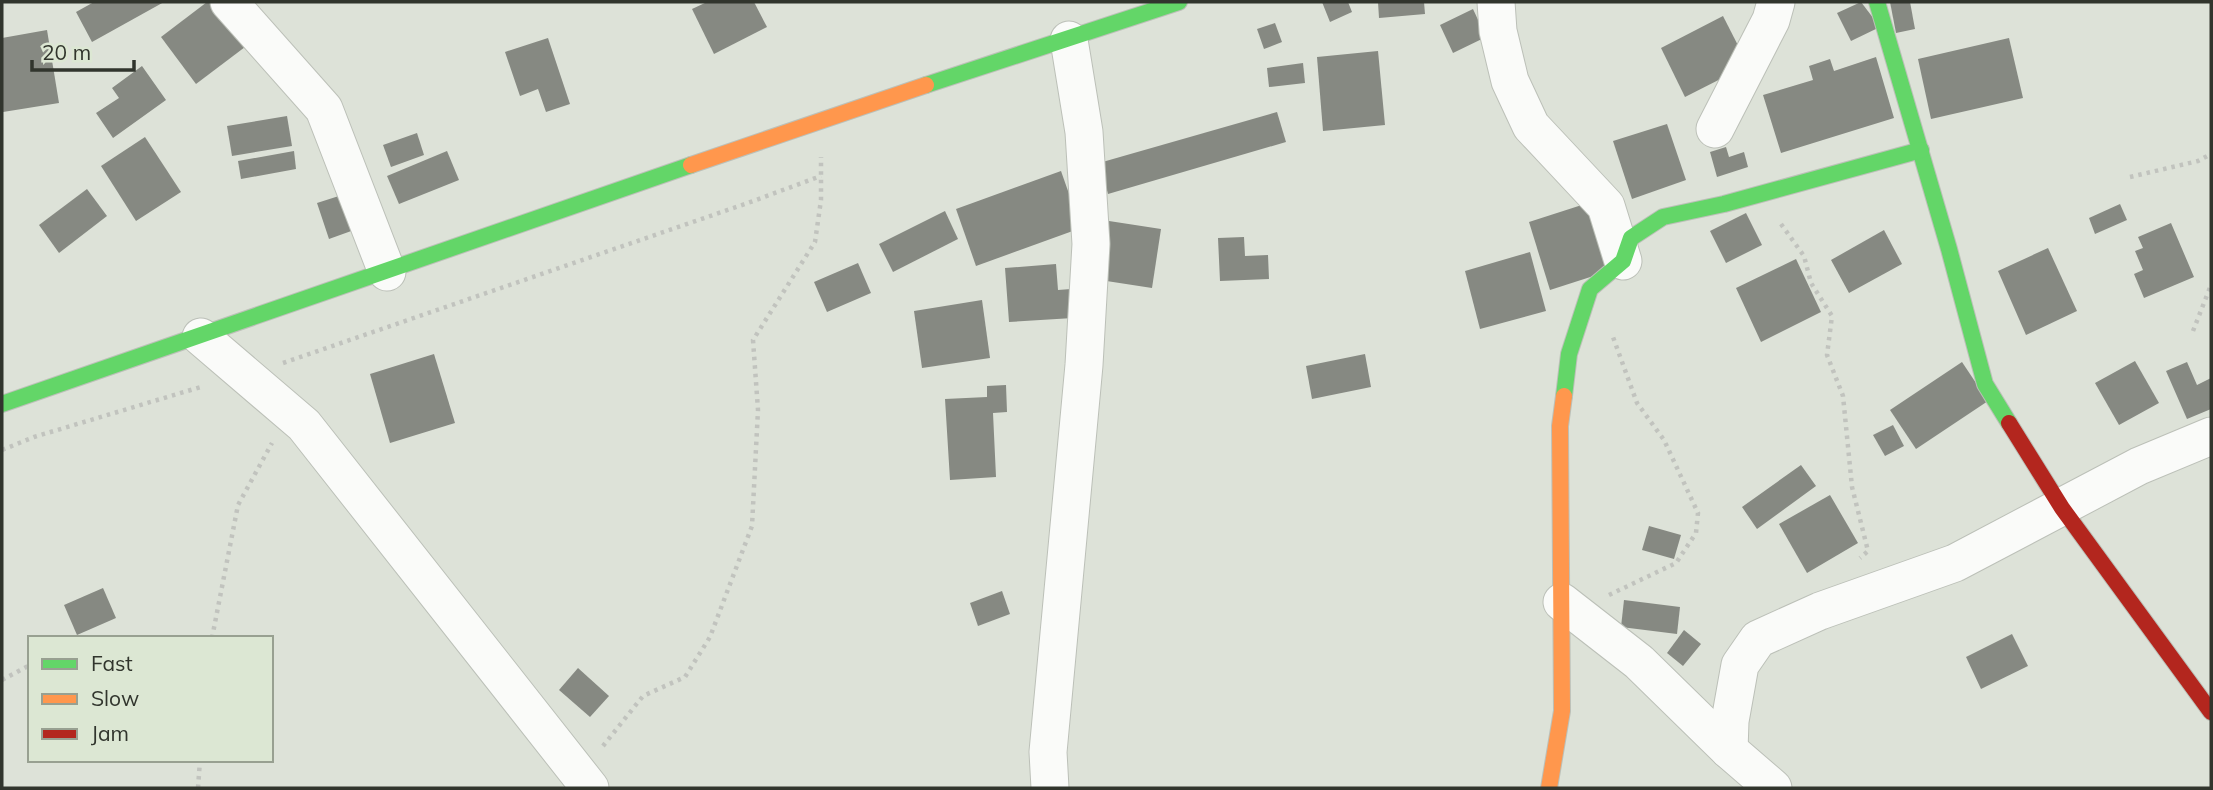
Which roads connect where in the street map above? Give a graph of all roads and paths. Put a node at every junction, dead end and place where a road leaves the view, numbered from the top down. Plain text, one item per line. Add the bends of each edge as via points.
1 (229, 2) edge
2 (1496, 2) edge
3 (1776, 2) edge
4 (1877, 2) edge
5 (1168, 3) edge
6 (1069, 40) junction
7 (821, 120) junction
8 (1715, 129) dead end
9 (1921, 150) junction
10 (2211, 154) edge
11 (821, 176) junction
12 (2130, 177) dead end
13 (1778, 220) dead end
14 (1623, 261) junction
15 (387, 272) junction
16 (2211, 285) edge
17 (1590, 289) junction
18 (2193, 331) dead end
19 (201, 337) junction
20 (246, 375) junction
21 (2, 404) edge
22 (289, 412) junction
23 (2211, 436) edge
24 (2, 450) edge
25 (2062, 508) junction
26 (1851, 565) dead end
27 (1568, 606) junction
28 (212, 636) edge
29 (28, 666) edge
30 (2, 680) edge
31 (2211, 712) edge
32 (1729, 750) junction
33 (200, 762) edge
34 (585, 781) edge
35 (198, 788) edge
36 (1051, 788) edge
37 (1549, 788) edge
38 (1773, 788) edge

1 - 15 street via 324,110
2 - 14 street via 1510,81 1531,126 1606,206
3 - 8 street
4 - 9 street
5 - 6 street
6 - 7 street
6 - 36 street via 1084,132 1091,244 1048,752
7 - 11 path
7 - 15 street
9 - 14 street via 1663,217 1631,238
9 - 25 street via 1985,384
10 - 12 path
11 - 20 path
11 - 34 path via 815,242 753,340 758,410 752,526 710,637 685,677 643,696
13 - 26 path via 1804,256 1811,283 1832,316 1828,355 1843,396 1852,487 1868,551
14 - 17 street
15 - 19 street
16 - 18 path
17 - 27 street via 1569,354 1560,426
17 - 27 path via 1614,338 1637,403 1664,440 1698,513 1696,533 1676,564
19 - 20 street
19 - 21 street
20 - 22 street
20 - 24 path via 170,394
22 - 28 path via 238,505
22 - 34 street via 304,425
23 - 25 street via 2138,466
25 - 31 street
25 - 32 street via 1955,563 1820,611 1758,639 1740,665
27 - 32 street via 1639,662
27 - 37 street via 1562,711
29 - 30 path
32 - 38 street
33 - 35 path

